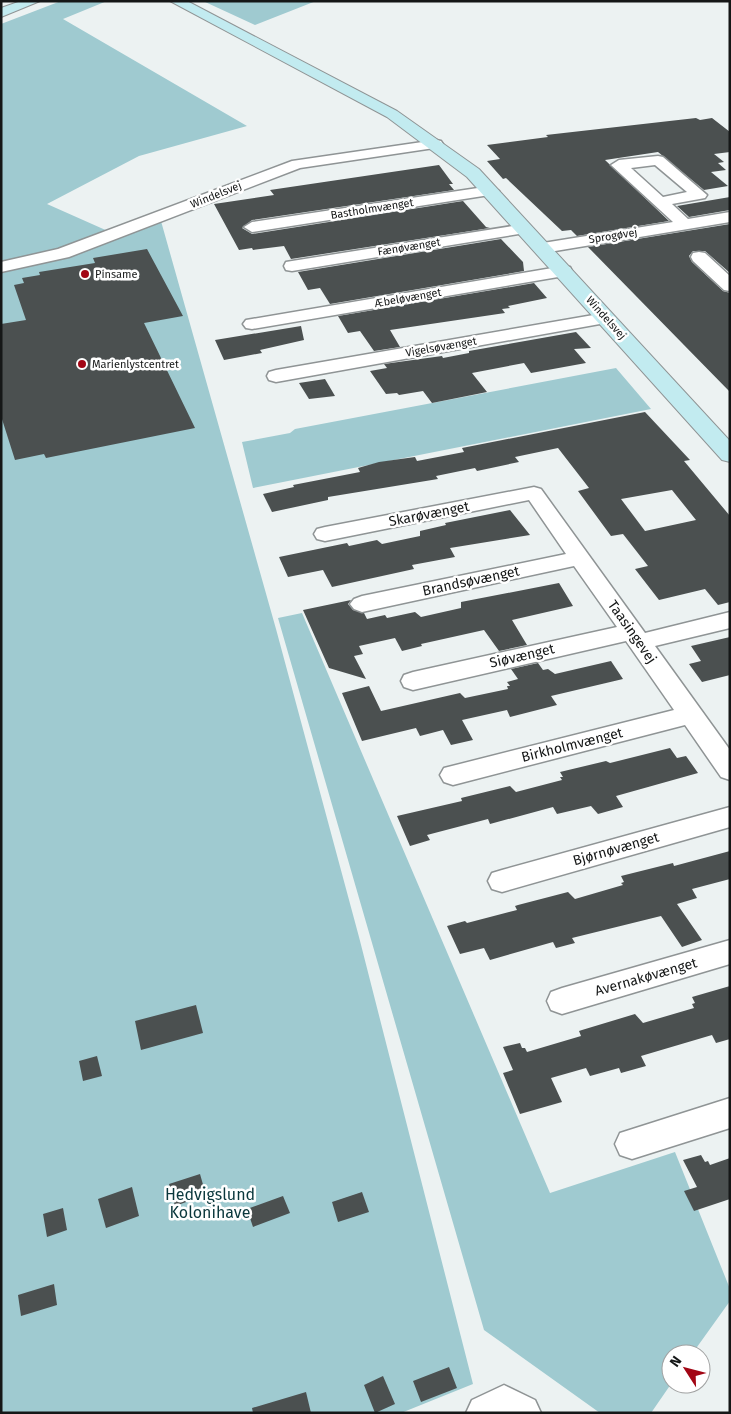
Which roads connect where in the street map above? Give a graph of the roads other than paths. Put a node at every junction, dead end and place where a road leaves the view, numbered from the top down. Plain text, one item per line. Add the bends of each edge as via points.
1 (11, 1) edge
2 (34, 1) edge
3 (176, 1) edge
4 (1, 5) edge
5 (1, 13) edge
6 (436, 144) junction
7 (491, 192) junction
8 (659, 202) dead end
9 (730, 217) edge
10 (684, 224) junction
11 (252, 227) dead end
12 (525, 229) junction
13 (542, 248) junction
14 (698, 257) dead end
15 (292, 266) dead end
16 (1, 267) edge
17 (564, 271) junction
18 (730, 286) edge
19 (605, 318) junction
20 (252, 324) dead end
21 (276, 376) dead end
22 (730, 455) edge
23 (534, 493) joint
24 (325, 534) dead end
25 (580, 558) junction
26 (362, 604) dead end
27 (730, 620) edge
28 (636, 637) junction
29 (412, 681) dead end
30 (691, 715) junction
31 (730, 770) edge
32 (453, 775) dead end
33 (730, 817) edge
34 (502, 881) dead end
35 (730, 952) edge
36 (562, 1001) dead end
37 (730, 1113) edge
38 (632, 1144) dead end
39 (485, 1413) edge
40 (522, 1413) edge

1 - 4 street
2 - 5 street
3 - 6 street, Windelsvej via 355,93
6 - 7 street, Windelsvej
6 - 16 street, Windelsvej via 297,164 63,253
7 - 11 street, Bastholmvænget
7 - 12 street, Windelsvej
8 - 10 street
9 - 10 street, Sprogøvej
10 - 13 street, Sprogøvej
12 - 13 street, Windelsvej
12 - 15 street, Fænøvænget
13 - 17 street, Windelsvej
14 - 18 street
17 - 19 street, Windelsvej
17 - 20 street, Æbeløvænget
19 - 21 street, Vigelsøvænget
19 - 22 street, Windelsvej
23 - 24 street, Skarøvænget
23 - 25 street, Taasingevej
25 - 26 street, Brandsøvænget
25 - 28 street, Taasingevej
27 - 28 street, Siøvænget
28 - 29 street, Siøvænget
28 - 30 street, Taasingevej
30 - 31 street, Taasingevej
30 - 32 street, Birkholmvænget
33 - 34 street, Bjørnøvænget
35 - 36 street, Avernakøvænget
37 - 38 street
39 - 40 street via 504,1404

